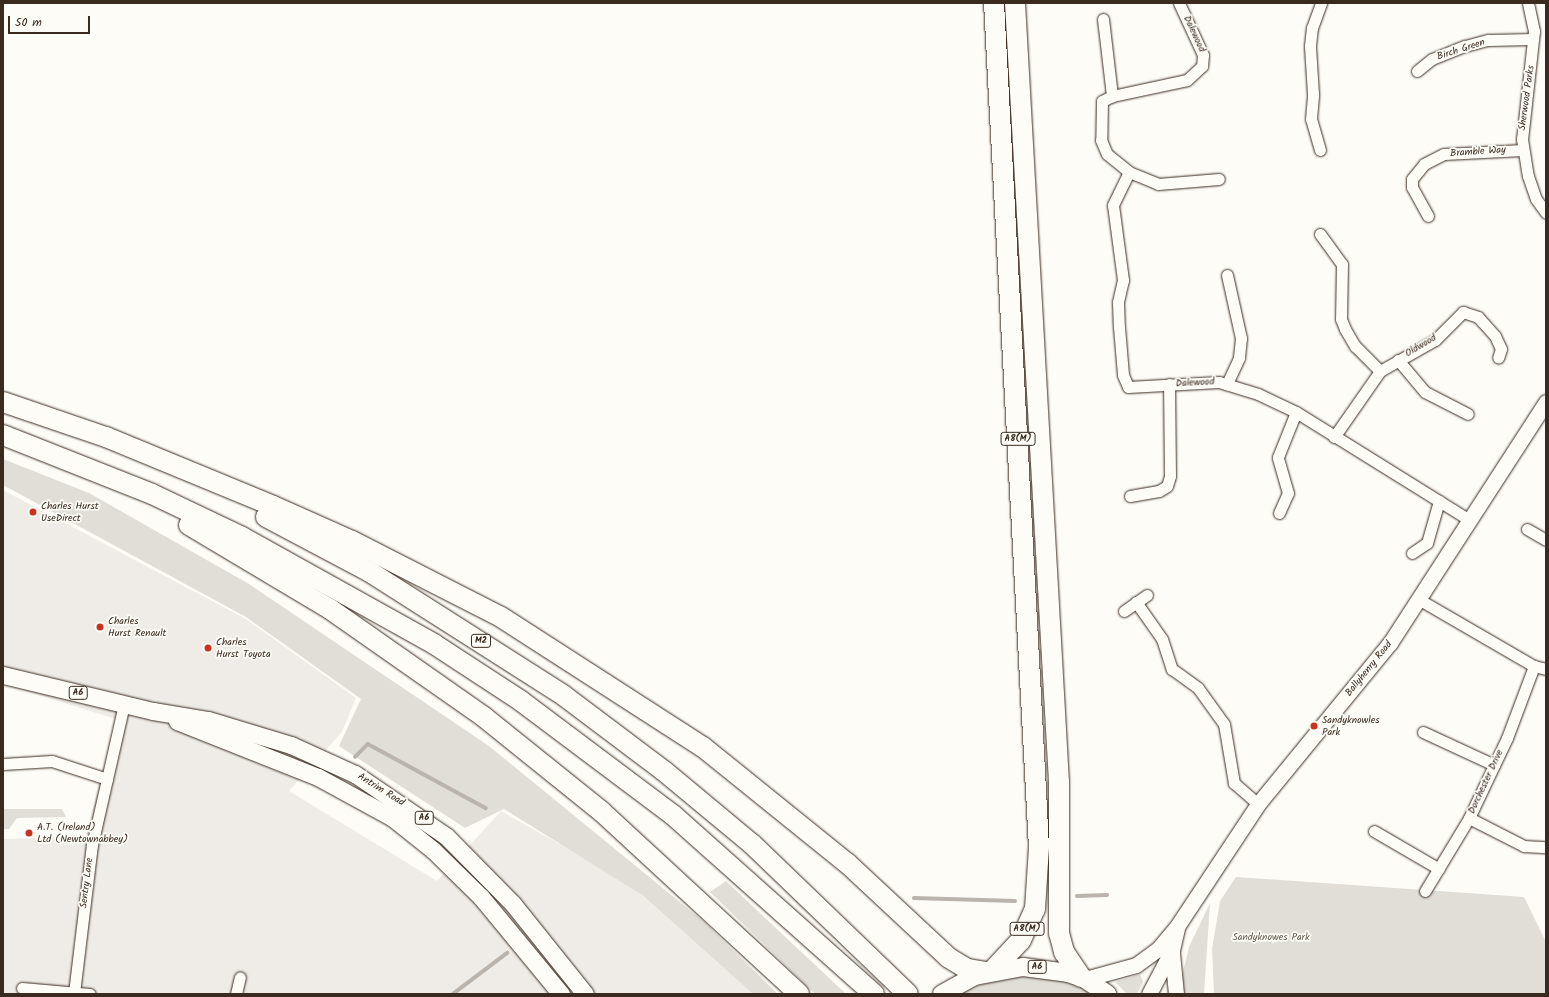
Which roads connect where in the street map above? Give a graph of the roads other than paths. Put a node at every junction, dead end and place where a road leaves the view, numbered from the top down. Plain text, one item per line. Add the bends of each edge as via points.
1 (994, 3) edge
2 (1015, 3) edge
3 (1179, 3) edge
4 (1321, 3) edge
5 (1528, 3) edge
6 (1103, 18) dead end
7 (1533, 39) junction
8 (1417, 71) dead end
9 (1112, 96) junction
10 (1320, 150) dead end
11 (1523, 150) junction
12 (1128, 172) junction
13 (1218, 180) dead end
14 (1546, 213) edge
15 (1428, 216) dead end
16 (1320, 234) dead end
17 (1227, 275) dead end
18 (1498, 358) dead end
19 (1398, 360) junction
20 (1380, 371) junction
21 (1169, 384) junction
22 (1227, 384) junction
23 (3, 403) edge
24 (1546, 404) edge
25 (1296, 412) junction
26 (1468, 414) dead end
27 (3, 436) edge
28 (1334, 437) junction
29 (1130, 496) dead end
30 (1439, 502) junction
31 (1279, 513) dead end
32 (1471, 521) junction
33 (1527, 529) dead end
34 (1546, 540) edge
35 (1412, 553) dead end
36 (1147, 595) dead end
37 (1420, 600) junction
38 (1136, 602) junction
39 (1124, 611) dead end
40 (1534, 666) junction
41 (1546, 669) edge
42 (3, 675) edge
43 (124, 704) junction
44 (153, 712) junction
45 (1423, 732) dead end
46 (3, 764) edge
47 (1494, 764) junction
48 (107, 779) junction
49 (1258, 804) junction
50 (1469, 818) junction
51 (1374, 831) dead end
52 (1546, 848) edge
53 (1438, 869) junction
54 (1425, 891) dead end
55 (1178, 926) junction
56 (1172, 950) junction
57 (990, 972) junction
58 (240, 977) dead end
59 (1083, 978) junction
60 (26, 990) edge
61 (74, 993) junction
62 (90, 994) edge
63 (236, 994) edge
64 (561, 994) edge
65 (585, 994) edge
66 (799, 994) edge
67 (874, 994) edge
68 (908, 994) edge
69 (942, 994) edge
70 (1107, 994) edge
71 (1149, 994) edge
72 (1176, 994) edge

1 - 57 highway, A8(M) via 1039,847 1035,910 1021,940
2 - 59 highway, A8(M) via 1059,782 1060,933 1064,952
3 - 9 street, Dalewood via 1203,54 1202,66 1187,80 1144,92
4 - 10 street via 1312,28 1310,46 1313,94 1311,119
5 - 7 street, Sherwood Parks
6 - 9 street
7 - 8 street, Birch Green via 1488,40 1465,46 1432,59
7 - 11 street, Sherwood Parks
9 - 12 street via 1102,101 1100,107 1101,140 1107,154
11 - 14 street, Sherwood Parks via 1536,199
11 - 15 street, Bramble Way via 1450,153 1424,164 1412,179 1412,188
12 - 13 street via 1158,184
12 - 21 street, Dalewood via 1113,205 1123,280 1118,302 1123,376 1128,387
16 - 20 street via 1342,264 1341,319 1345,329 1355,346
17 - 22 street via 1241,338 1239,358
18 - 19 street, Oldwood via 1501,349 1495,336 1478,317 1463,312 1435,340
19 - 20 street, Oldwood
19 - 26 street via 1425,392
20 - 28 street, Oldwood
21 - 22 street, Dalewood
21 - 29 street via 1170,476 1167,486
22 - 25 street, Dalewood
23 - 57 highway via 106,437 273,506 418,573 501,617 703,747 847,863 949,958 967,969
23 - 68 highway, M2 via 137,456 216,492 370,572 499,652 664,771 763,855
24 - 32 main road, Ballyhenry Road
25 - 28 street, Dalewood
25 - 31 street via 1278,457 1288,493
27 - 66 highway via 162,510 271,572 414,666 591,803
27 - 67 highway via 152,494 242,537 434,644 521,701 673,815
28 - 30 street, Dalewood
30 - 32 street, Dalewood
30 - 35 street via 1427,543
32 - 37 main road, Ballyhenry Road
33 - 34 street
36 - 38 street
37 - 40 street
37 - 49 main road, Ballyhenry Road via 1369,670
38 - 39 street
38 - 49 street via 1162,639 1172,669 1198,688 1224,724 1234,783
40 - 41 street
40 - 47 street, Dorchester Drive
42 - 43 main road, Antrim Road / A6
43 - 44 main road, Antrim Road / A6
43 - 48 street, Sentry Lane
44 - 64 main road, Antrim Road / A6 via 318,776 392,818 433,850 481,897
44 - 65 main road, Antrim Road / A6 via 208,720 278,741 326,760 386,792 433,825 479,868
45 - 47 street
46 - 48 street via 52,761
47 - 50 street, Dorchester Drive
48 - 61 street, Sentry Lane via 92,845
49 - 55 main road, Ballyhenry Road
50 - 52 street via 1524,846
50 - 53 street, Dorchester Drive
51 - 53 street
53 - 54 street, Dorchester Drive
55 - 56 main road, Ballyhenry Road
55 - 59 main road, Ballyhenry Road via 1158,949 1136,964
56 - 71 main road, Ballyhenry Road
56 - 72 main road
57 - 59 highway, A6 via 1038,967
57 - 69 highway, A6
58 - 63 street
59 - 70 highway, A6
60 - 61 street
61 - 62 street

